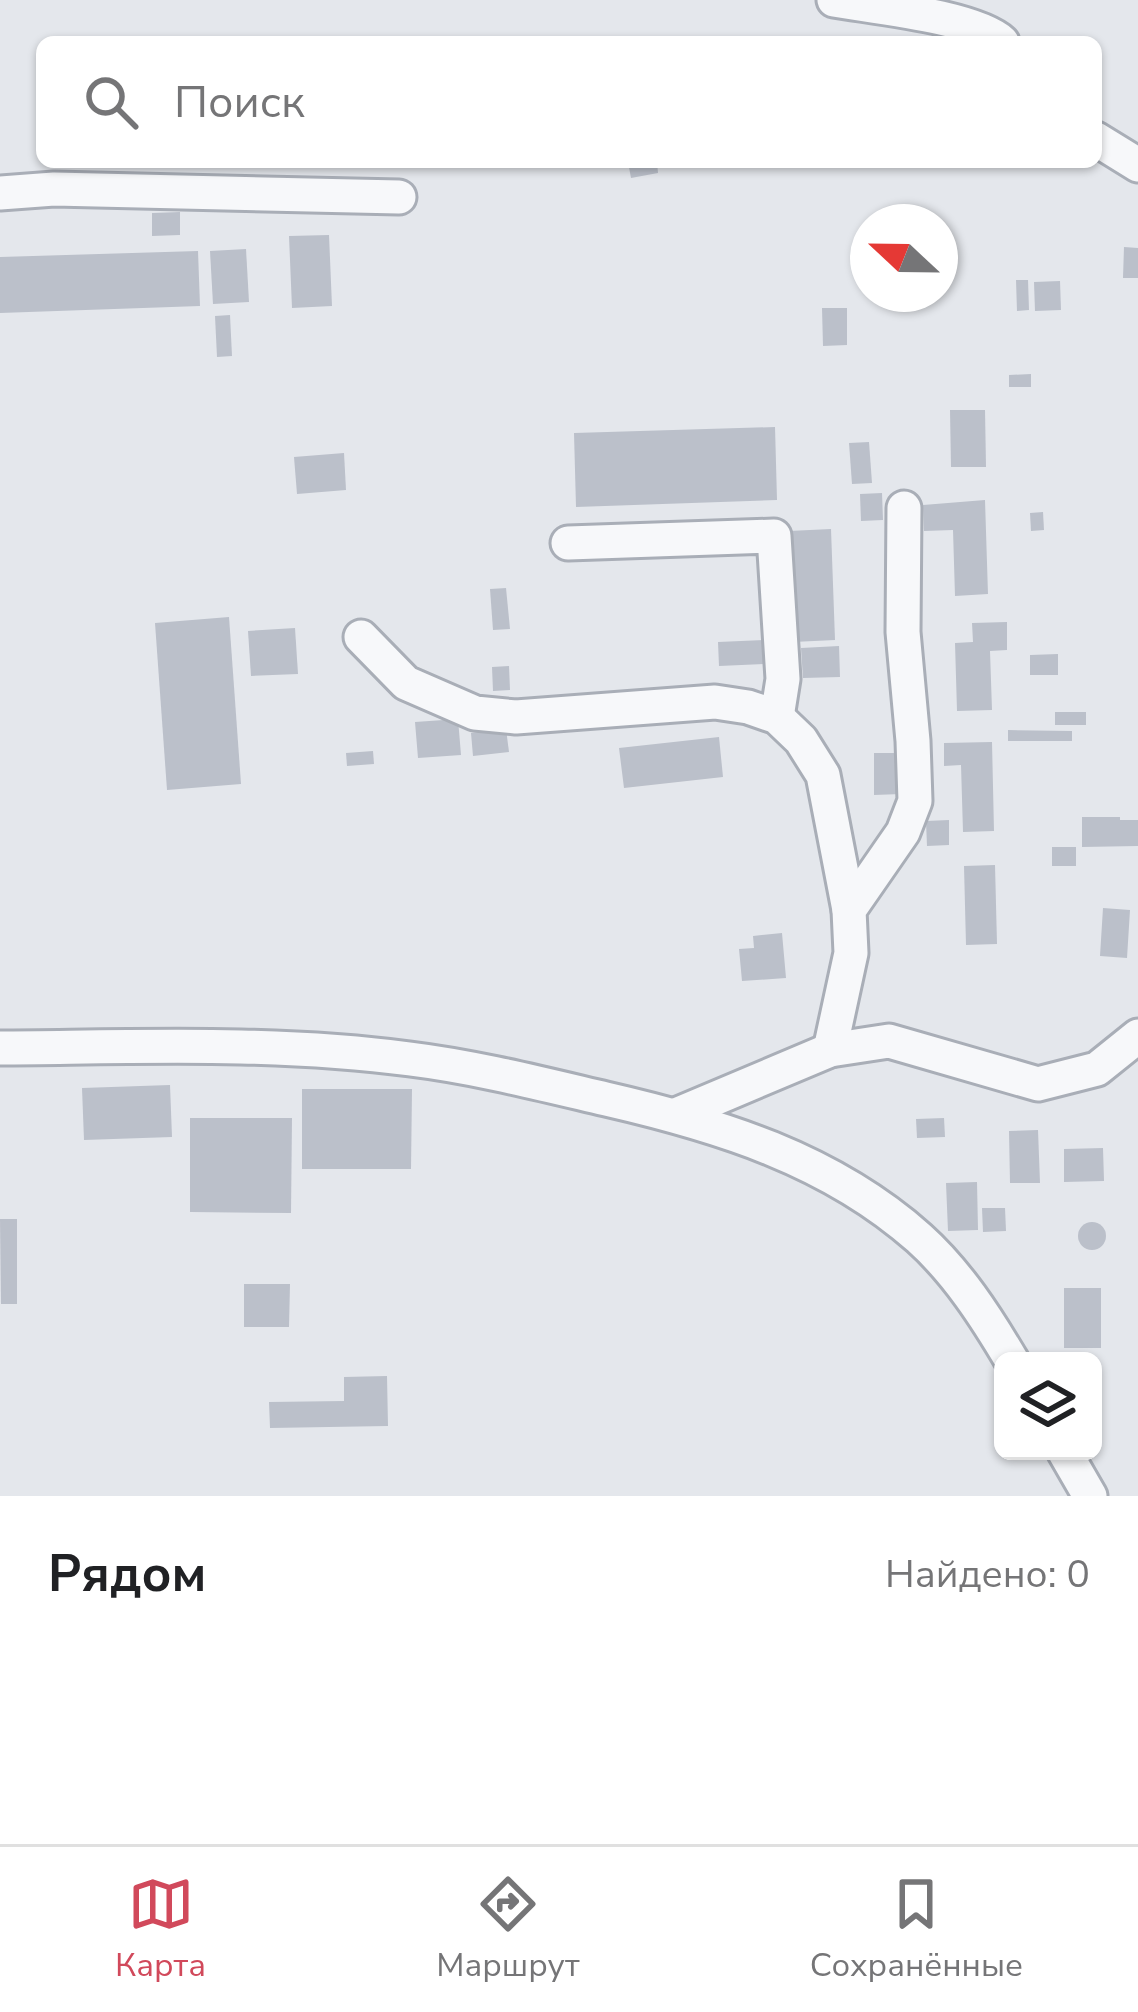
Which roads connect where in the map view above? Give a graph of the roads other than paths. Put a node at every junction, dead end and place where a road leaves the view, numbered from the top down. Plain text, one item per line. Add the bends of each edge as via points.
1 (834, 0) edge
2 (995, 36) edge
3 (1102, 143) edge
4 (1138, 165) edge
5 (0, 193) edge
6 (399, 196) dead end
7 (904, 508) dead end
8 (568, 543) dead end
9 (361, 638) dead end
10 (777, 717) junction
11 (849, 910) junction
12 (1138, 1036) edge
13 (0, 1048) edge
14 (830, 1050) junction
15 (676, 1115) junction
16 (1006, 1352) edge
17 (1069, 1460) edge
18 (1090, 1496) edge

1 - 2 street
3 - 4 street
5 - 6 street
7 - 11 street via 915,801
8 - 10 street via 774,536 783,680
9 - 10 street via 406,683 475,713 715,703
10 - 11 street via 823,775
11 - 14 street via 850,953
12 - 14 street via 1097,1069 1038,1084 889,1041
13 - 15 street via 410,1059
14 - 15 street
15 - 16 street via 779,1150 890,1215 952,1273
17 - 18 street

